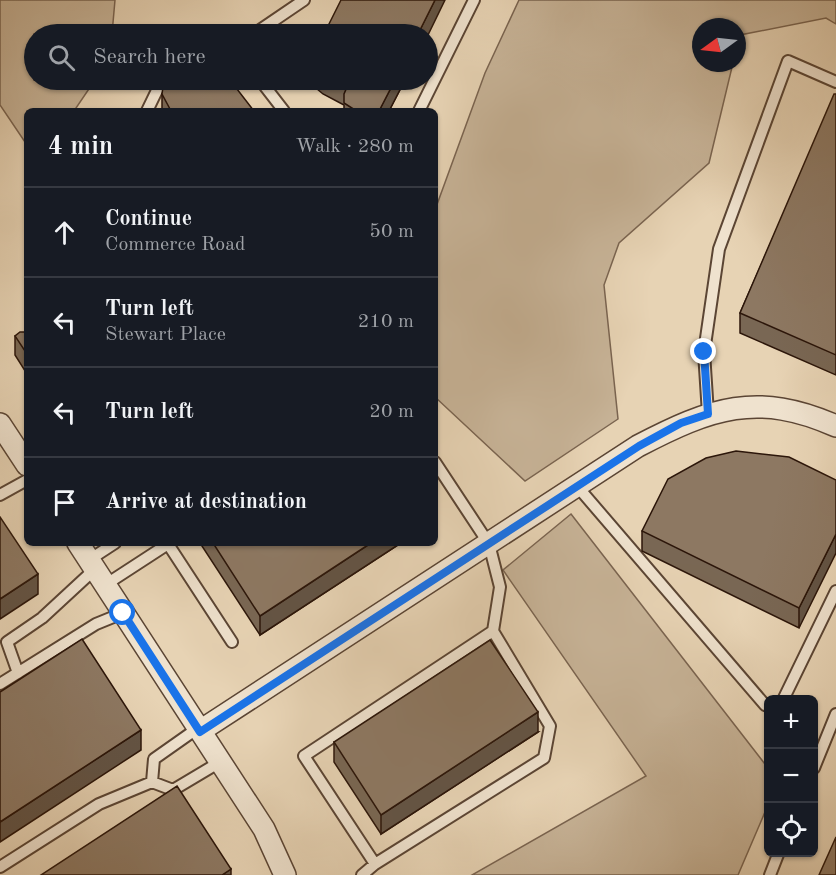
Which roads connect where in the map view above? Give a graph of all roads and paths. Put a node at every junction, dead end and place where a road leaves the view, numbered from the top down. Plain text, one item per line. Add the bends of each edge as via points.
1 (304, 0) edge
2 (474, 0) edge
3 (269, 24) edge
4 (438, 73) edge
5 (836, 82) edge
6 (157, 90) edge
7 (268, 90) edge
8 (429, 90) edge
9 (148, 108) edge
10 (282, 108) edge
11 (420, 108) edge
12 (708, 414) junction
13 (0, 424) edge
14 (836, 426) edge
15 (24, 460) edge
16 (438, 467) edge
17 (24, 482) edge
18 (577, 486) junction
19 (0, 495) edge
20 (489, 544) junction
21 (112, 546) edge
22 (160, 546) edge
23 (169, 546) edge
24 (92, 564) edge
25 (836, 591) edge
26 (123, 613) junction
27 (493, 631) junction
28 (232, 642) dead end
29 (18, 673) junction
30 (0, 684) edge
31 (785, 695) edge
32 (764, 704) edge
33 (836, 714) edge
34 (199, 730) junction
35 (818, 756) edge
36 (220, 762) junction
37 (152, 782) junction
38 (777, 857) edge
39 (375, 864) junction
40 (0, 867) edge
41 (285, 875) edge
42 (362, 875) edge
43 (770, 875) edge

1 - 3 lane
2 - 4 lane
5 - 12 lane via 788,61 719,249 704,352
6 - 9 lane
7 - 10 lane
8 - 11 lane
12 - 14 street via 743,407 783,408
12 - 18 street via 681,423 639,446
13 - 15 street
16 - 20 lane
17 - 19 lane
18 - 20 street
18 - 32 lane
20 - 27 lane via 500,588
20 - 34 street
21 - 24 lane
22 - 24 lane
23 - 28 lane
24 - 26 street
24 - 29 lane via 42,618 7,642
25 - 31 lane
26 - 29 lane via 96,624
26 - 34 street
27 - 39 lane via 550,726 544,758
27 - 39 lane via 304,756
29 - 30 lane
33 - 35 lane
34 - 36 street
34 - 37 lane via 154,759
36 - 37 lane via 173,790
36 - 41 street via 264,829
37 - 40 lane via 99,804
38 - 43 lane
39 - 42 lane

